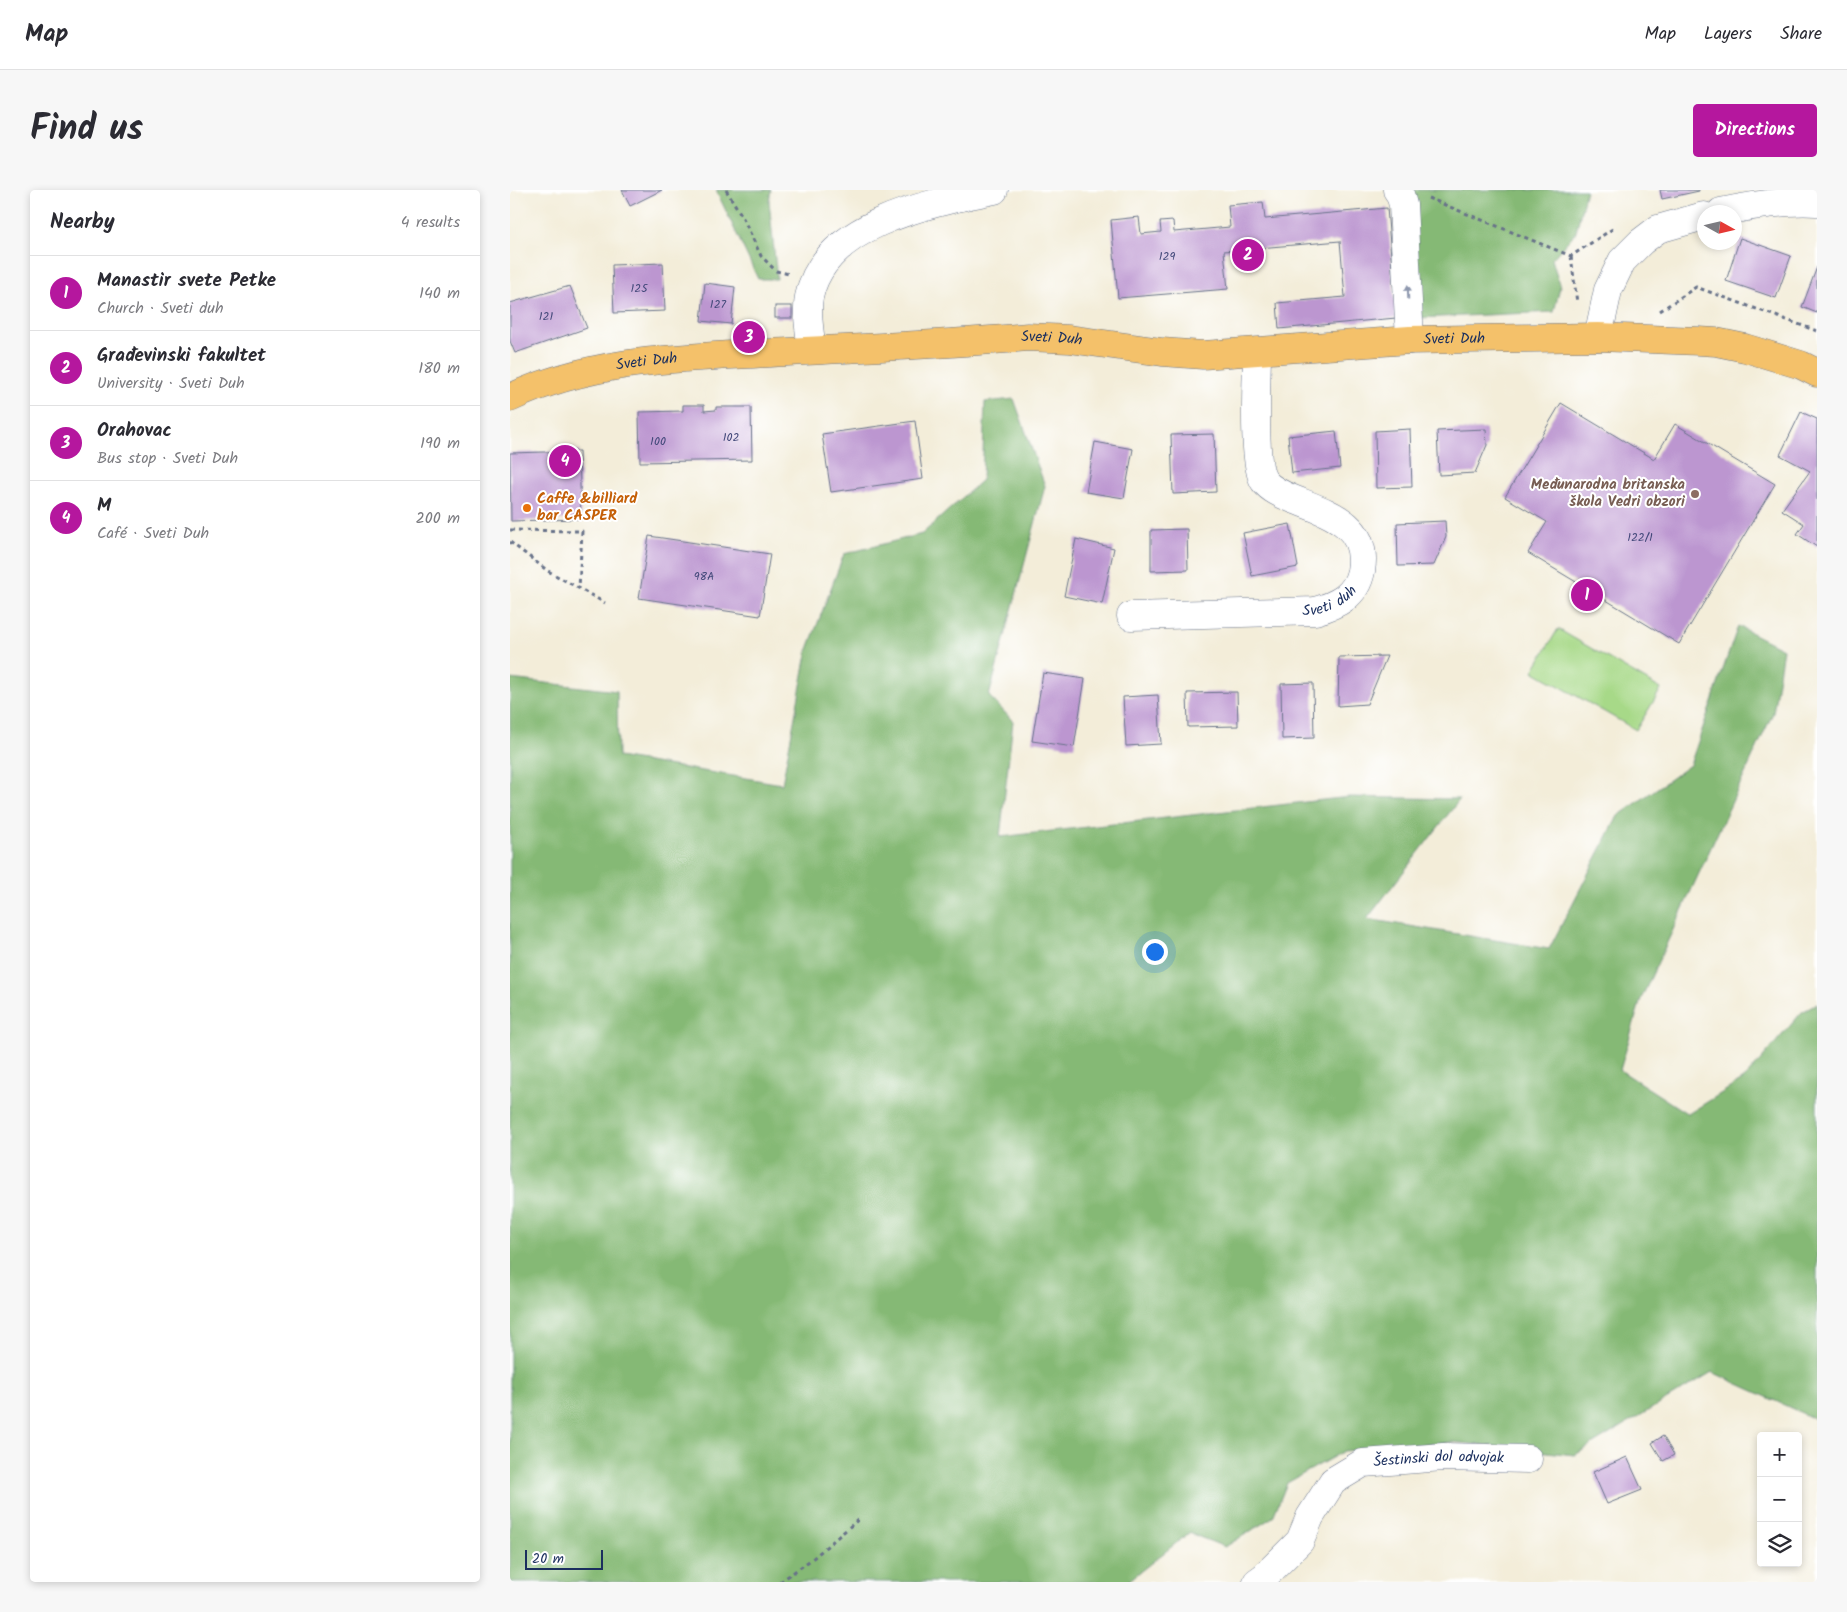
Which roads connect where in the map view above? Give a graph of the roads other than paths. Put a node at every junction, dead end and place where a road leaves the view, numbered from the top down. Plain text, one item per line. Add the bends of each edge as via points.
1 (994, 190) edge
2 (1397, 190) edge
3 (1817, 202) edge
4 (1742, 207) edge
5 (1697, 218) edge
6 (1598, 338) junction
7 (1410, 340) junction
8 (812, 350) junction
9 (1257, 352) junction
10 (1817, 372) edge
11 (510, 398) edge
12 (1131, 616) dead end
13 (1528, 1458) dead end
14 (1256, 1582) edge

1 - 8 street via 938,202 873,225 847,241 827,260 810,295
7 -> 2 street via 1403,214
3 - 4 street
5 - 6 street via 1658,229 1622,261 1608,290
6 - 7 main road, Sveti Duh
6 - 10 main road, Sveti Duh via 1716,342 1769,354
7 - 9 main road, Sveti Duh
8 - 9 main road, Sveti Duh via 1028,337 1070,339 1182,354
8 - 11 main road, Sveti Duh via 615,366 574,374
9 - 12 street, Sveti duh via 1257,444 1264,480 1272,489 1332,515 1354,533 1361,545 1362,558 1354,587 1343,600 1315,611
13 - 14 street, Šestinski dol odvojak via 1443,1457 1363,1462 1333,1481 1300,1540

